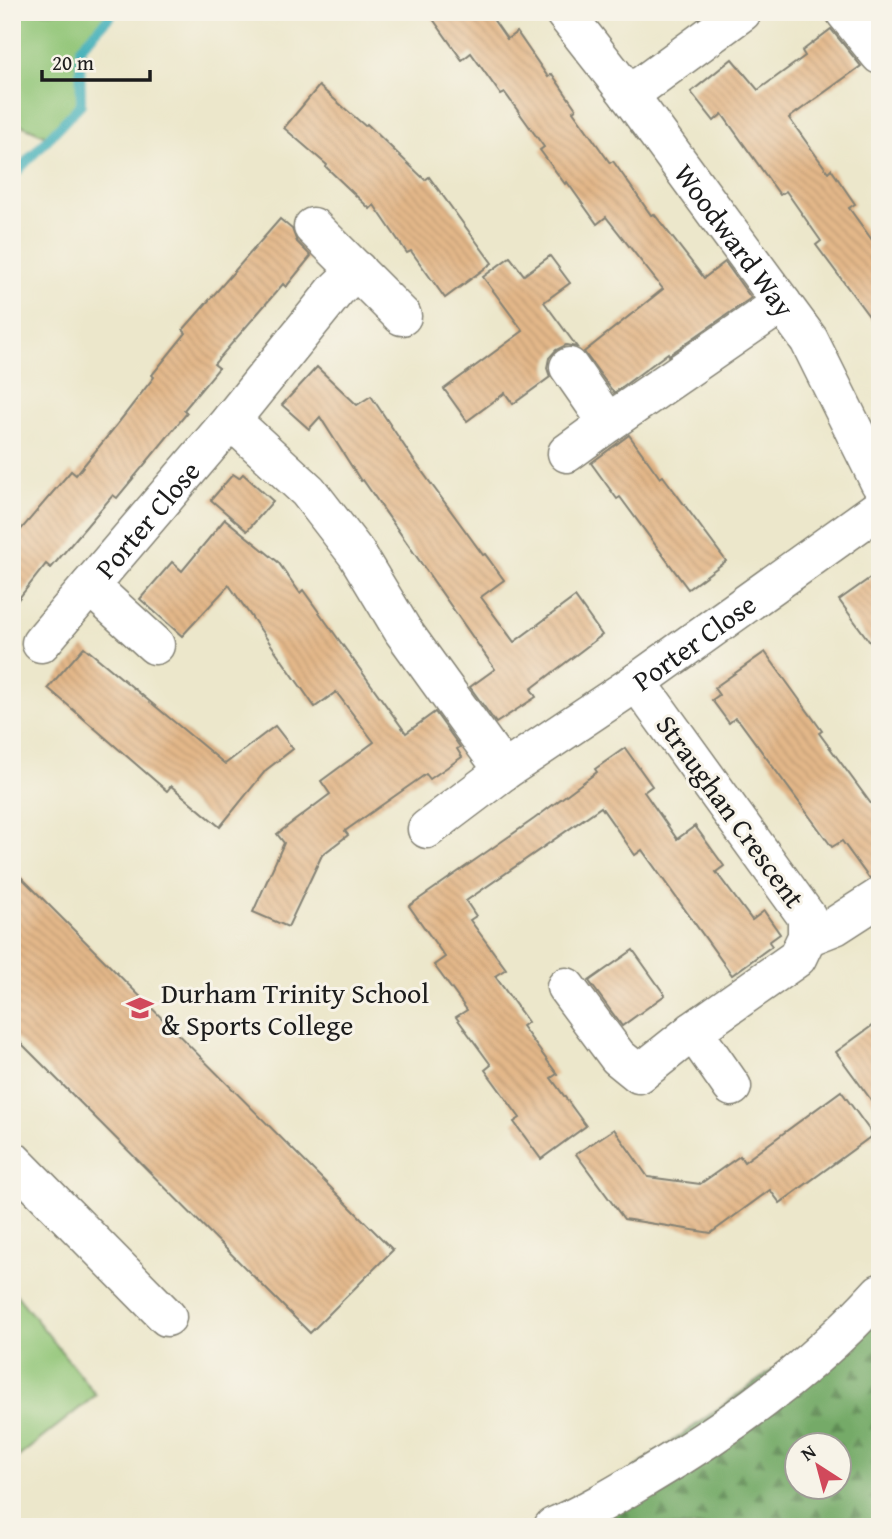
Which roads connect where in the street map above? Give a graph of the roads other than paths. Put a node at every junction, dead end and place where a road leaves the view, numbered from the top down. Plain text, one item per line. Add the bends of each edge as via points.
1 (564, 12) edge
2 (742, 12) edge
3 (845, 12) edge
4 (880, 55) edge
5 (629, 95) junction
6 (313, 226) dead end
7 (357, 270) junction
8 (782, 303) junction
9 (402, 316) dead end
10 (569, 367) dead end
11 (231, 420) junction
12 (608, 423) junction
13 (567, 453) dead end
14 (880, 483) edge
15 (880, 508) edge
16 (90, 586) junction
17 (41, 643) dead end
18 (155, 645) dead end
19 (637, 682) junction
20 (504, 771) junction
21 (427, 829) dead end
22 (880, 897) edge
23 (807, 937) junction
24 (566, 987) dead end
25 (693, 1031) junction
26 (732, 1087) dead end
27 (12, 1160) edge
28 (880, 1293) edge
29 (167, 1317) dead end
30 (553, 1527) edge

1 - 5 street, Woodward Way
2 - 5 street
3 - 4 street
5 - 8 street, Woodward Way
6 - 7 street
7 - 9 street
7 - 11 street, Porter Close
8 - 12 street
8 - 14 street, Woodward Way via 809,340
10 - 12 street
11 - 16 street, Porter Close
11 - 20 street via 308,491 356,552 403,631
12 - 13 street
15 - 19 street, Porter Close
16 - 17 street, Porter Close
16 - 18 street, Porter Close
19 - 20 street, Porter Close
19 - 23 street, Straughan Crescent via 807,917
20 - 21 street, Porter Close
22 - 23 street via 835,926
23 - 25 street, Straughan Crescent via 797,958
24 - 25 street, Straughan Crescent via 618,1057 639,1074
25 - 26 street
27 - 29 street
28 - 30 street via 776,1391 700,1445 587,1513

